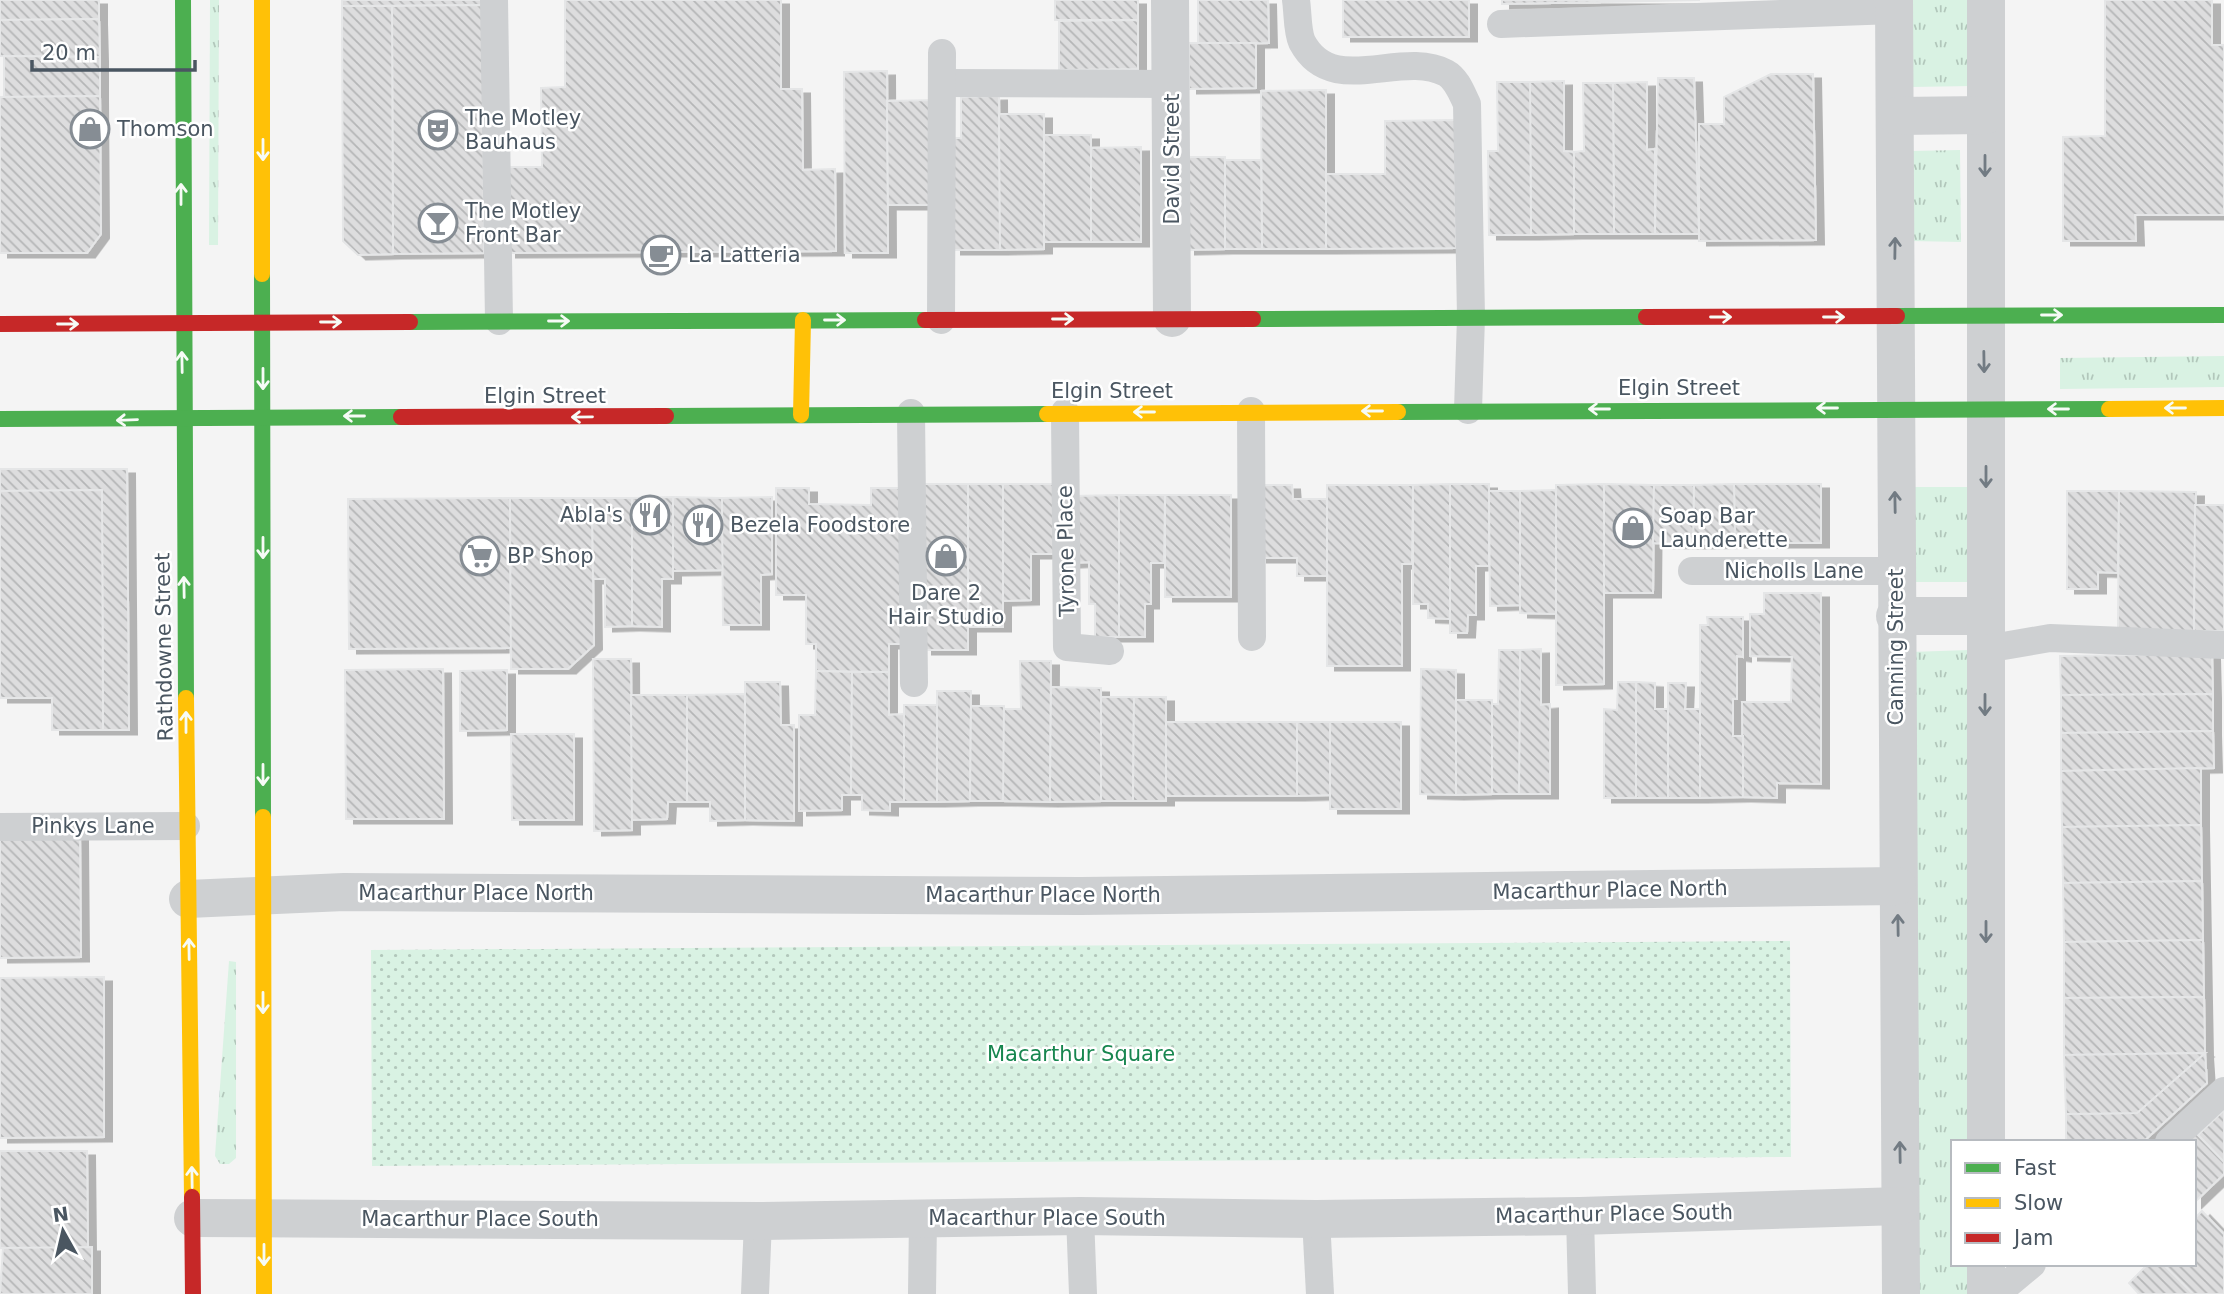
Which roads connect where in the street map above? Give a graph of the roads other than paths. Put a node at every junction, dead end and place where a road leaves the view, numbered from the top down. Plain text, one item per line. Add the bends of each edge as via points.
1 (183, 0) edge
2 (262, 0) edge
3 (494, 0) edge
4 (1170, 0) edge
5 (1296, 0) edge
6 (1986, 0) edge
7 (1894, 5) edge
8 (1501, 24) dead end
9 (942, 52) dead end
10 (942, 83) junction
11 (1171, 84) junction
12 (1985, 115) junction
13 (1897, 116) junction
14 (1984, 316) junction
15 (2224, 316) edge
16 (1471, 317) junction
17 (1894, 317) junction
18 (1172, 318) junction
19 (803, 320) junction
20 (942, 320) junction
21 (499, 321) junction
22 (263, 322) junction
23 (0, 324) edge
24 (182, 324) junction
25 (2224, 408) edge
26 (1895, 409) junction
27 (1985, 409) junction
28 (1468, 410) junction
29 (1251, 411) junction
30 (1065, 412) junction
31 (911, 413) junction
32 (801, 415) junction
33 (263, 417) junction
34 (183, 418) junction
35 (0, 419) edge
36 (1692, 571) dead end
37 (1895, 571) junction
38 (1895, 616) junction
39 (1985, 632) junction
40 (1252, 637) dead end
41 (2224, 645) edge
42 (1111, 651) dead end
43 (914, 683) dead end
44 (186, 826) junction
45 (0, 827) edge
46 (1897, 886) junction
47 (263, 897) junction
48 (188, 900) junction
49 (2224, 1091) edge
50 (1986, 1140) edge
51 (2171, 1140) edge
52 (1900, 1206) junction
53 (1080, 1216) junction
54 (1580, 1216) junction
55 (193, 1218) junction
56 (264, 1218) junction
57 (923, 1219) junction
58 (1316, 1219) junction
59 (758, 1221) junction
60 (1986, 1266) edge
61 (2030, 1266) edge
62 (193, 1294) edge
63 (264, 1294) edge
64 (755, 1294) edge
65 (922, 1294) edge
66 (1083, 1294) edge
67 (1320, 1294) edge
68 (1582, 1294) edge
69 (1901, 1294) edge
70 (1986, 1294) edge
71 (1996, 1294) edge

24 -> 1 main road, Rathdowne Street
2 -> 22 main road
3 - 21 lane
4 - 11 street, David Street
5 - 16 lane via 1301,41 1317,62 1335,71 1422,68 1447,73 1458,85 1467,104
6 - 12 street
7 - 8 lane
7 - 13 street, Canning Street
9 - 10 lane
10 - 11 lane
10 - 20 lane
11 - 18 street, David Street
12 - 13 street
12 -> 14 street
17 -> 13 street, Canning Street
14 -> 15 main road
14 - 17 main road
14 -> 27 street
16 -> 17 main road
16 - 18 main road
16 - 28 lane
17 - 26 street, Canning Street
20 -> 18 main road
19 -> 20 main road
21 -> 19 main road
19 - 32 main road
22 -> 21 main road
22 - 24 main road
22 -> 33 main road
23 -> 24 main road
34 -> 24 main road, Rathdowne Street
25 -> 27 main road, Elgin Street
26 - 27 main road, Elgin Street
26 -> 28 main road, Elgin Street
37 -> 26 street, Canning Street
27 -> 39 street
28 -> 29 main road, Elgin Street
29 -> 30 main road, Elgin Street
29 - 40 lane
30 - 31 main road, Elgin Street
30 - 42 lane, Tyrone Place via 1068,647
31 - 32 main road, Elgin Street
31 - 43 lane
32 -> 33 main road, Elgin Street
33 - 34 main road, Elgin Street
33 -> 47 main road
34 -> 35 main road, Elgin Street
44 -> 34 main road, Rathdowne Street
36 - 37 lane, Nicholls Lane
37 - 38 street, Canning Street
38 - 39 street
38 - 46 street, Canning Street
39 - 41 lane
39 -> 50 street
44 - 45 lane, Pinkys Lane
44 - 48 main road, Rathdowne Street
46 - 47 street, Macarthur Place North via 1082,896 344,892
52 -> 46 street, Canning Street
47 - 48 street, Macarthur Place North
47 -> 56 main road
55 -> 48 main road, Rathdowne Street
49 - 51 lane
52 - 54 street, Macarthur Place South
52 - 69 street, Canning Street
53 - 57 street, Macarthur Place South
53 - 58 street, Macarthur Place South
53 - 66 lane
54 - 58 street, Macarthur Place South
54 - 68 lane
55 - 56 street, Macarthur Place South
55 - 62 main road, Rathdowne Street
56 - 59 street, Macarthur Place South
56 -> 63 main road
57 - 59 street, Macarthur Place South
57 - 65 lane
58 - 67 lane
59 - 64 lane
60 - 70 street
61 - 71 lane

